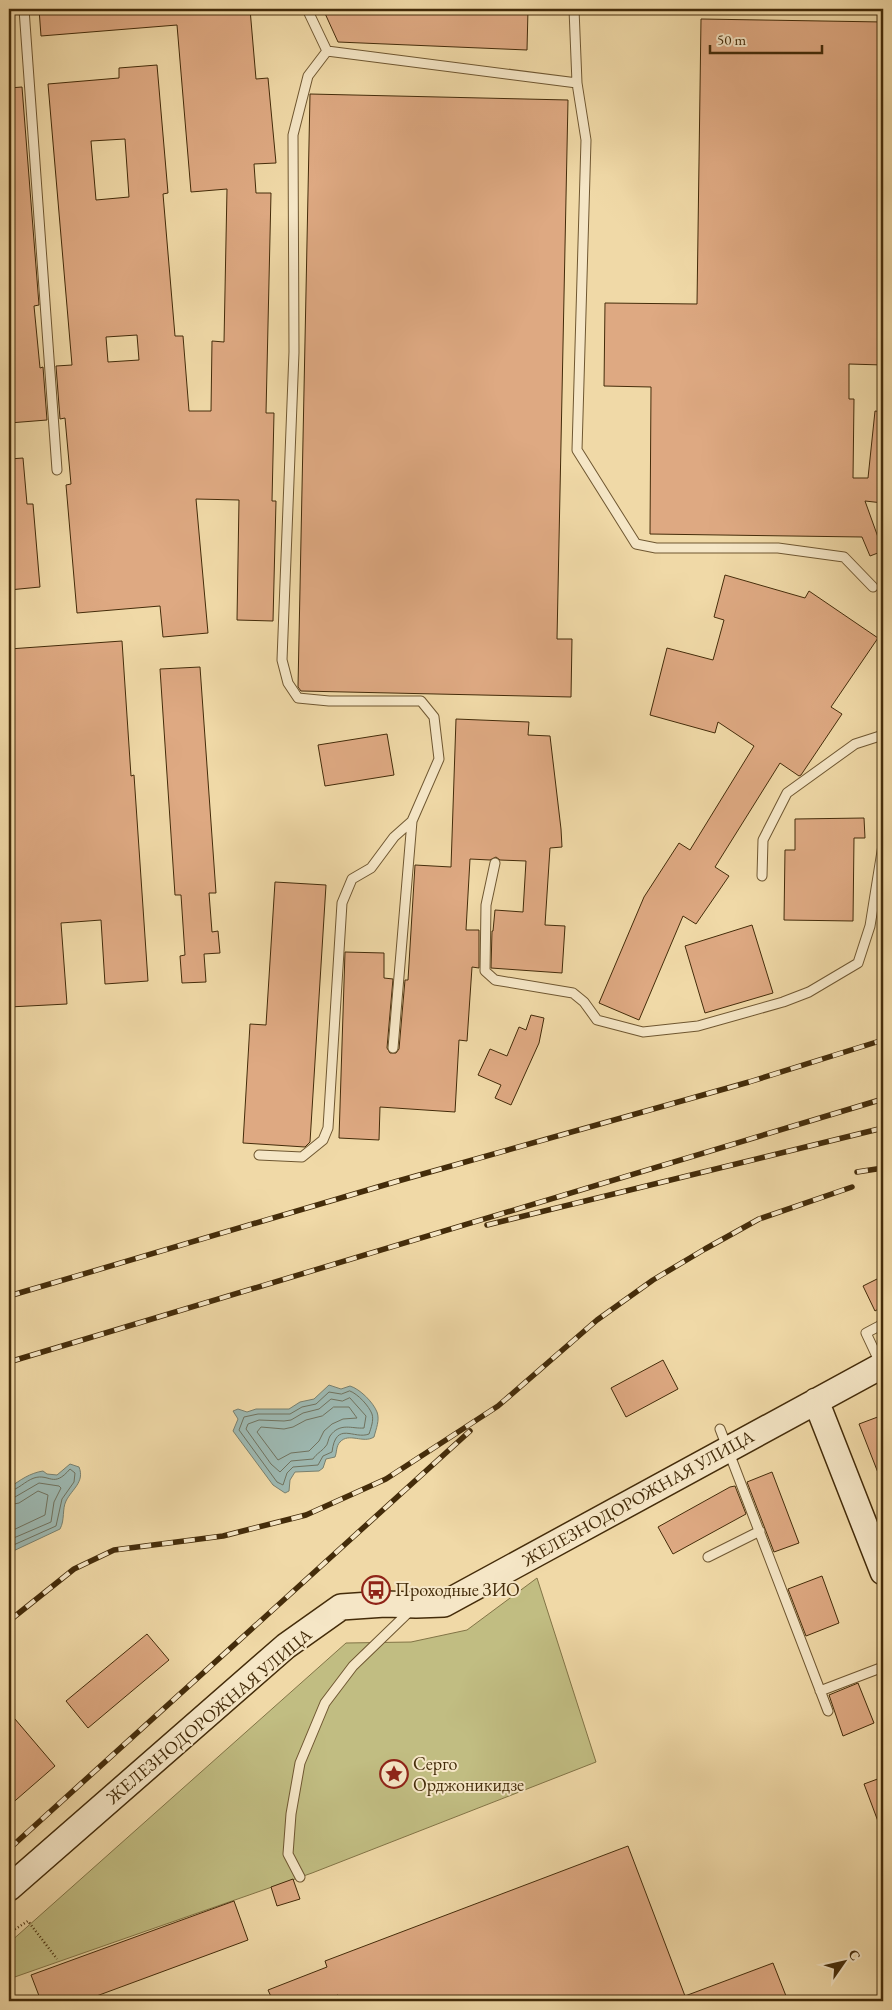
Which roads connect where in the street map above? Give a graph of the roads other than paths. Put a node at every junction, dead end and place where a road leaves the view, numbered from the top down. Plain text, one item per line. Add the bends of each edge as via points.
1 (24, 9) edge
2 (307, 9) edge
3 (574, 9) edge
4 (327, 51) junction
5 (577, 83) junction
6 (56, 470) dead end
7 (872, 587) dead end
8 (883, 735) edge
9 (412, 821) junction
10 (883, 845) edge
11 (494, 863) dead end
12 (762, 876) dead end
13 (393, 1048) dead end
14 (260, 1155) dead end
15 (883, 1324) edge
16 (882, 1366) edge
17 (816, 1401) junction
18 (724, 1439) junction
19 (760, 1531) junction
20 (708, 1557) dead end
21 (883, 1572) edge
22 (416, 1605) junction
23 (883, 1667) edge
24 (820, 1691) junction
25 (828, 1711) dead end
26 (300, 1877) dead end
27 (9, 1888) edge

1 - 6 lane
2 - 4 lane
3 - 5 lane
4 - 5 lane
4 - 9 lane via 308,76 293,135 294,352 282,660 288,683 298,698 421,701 434,717 440,758
5 - 7 lane via 586,140 577,450 636,544 656,548 778,548 844,557
8 - 12 lane via 855,744 787,793 763,840
9 - 13 lane
9 - 14 lane via 394,837 371,868 352,879 342,903 328,1128 323,1140 302,1157
10 - 11 lane via 870,926 858,963 809,992 783,1002 698,1026 643,1032 597,1020 573,993 494,980 485,971 486,905
15 - 16 lane via 866,1333
16 - 17 street, ЖЕЛЕЗНОДОРОЖНАЯ УЛИЦА
17 - 18 street, ЖЕЛЕЗНОДОРОЖНАЯ УЛИЦА
17 - 21 street
18 - 19 lane
18 - 22 street, ЖЕЛЕЗНОДОРОЖНАЯ УЛИЦА via 444,1604
19 - 20 lane
19 - 24 lane
22 - 26 lane via 353,1666 325,1703 300,1763 291,1814 288,1854
22 - 27 street, ЖЕЛЕЗНОДОРОЖНАЯ УЛИЦА via 341,1607 286,1646
23 - 24 lane
24 - 25 lane

